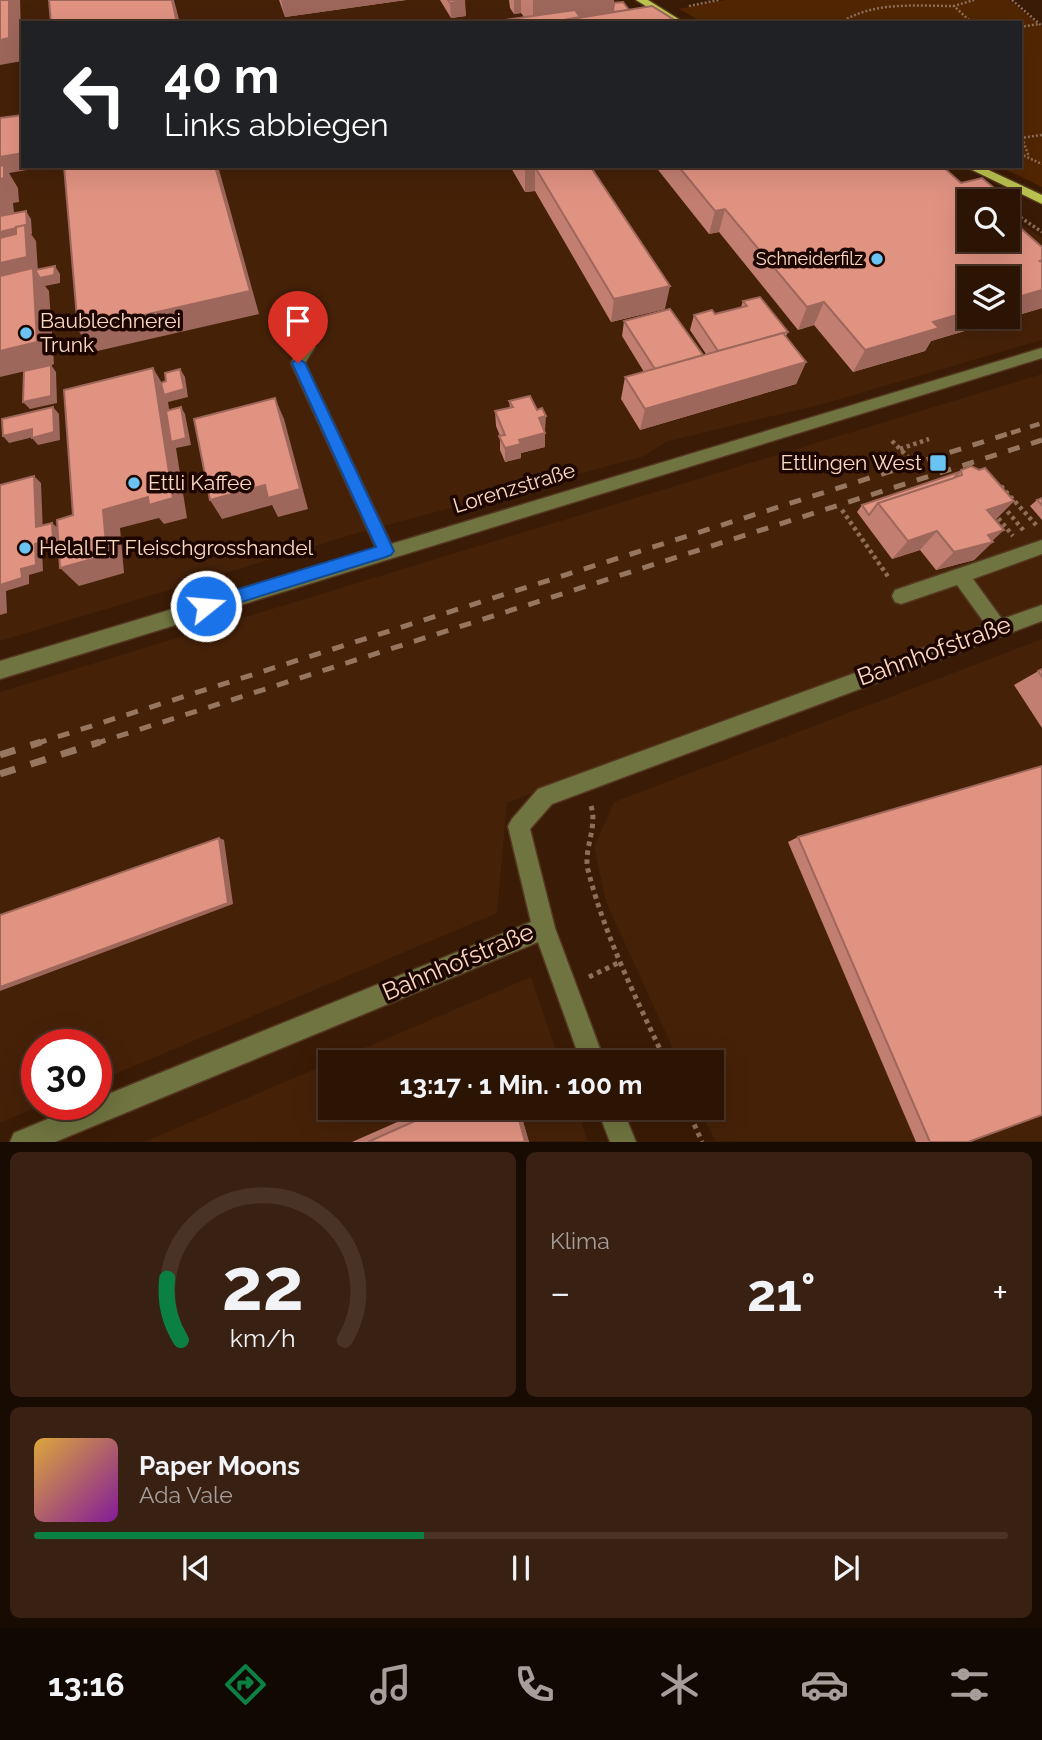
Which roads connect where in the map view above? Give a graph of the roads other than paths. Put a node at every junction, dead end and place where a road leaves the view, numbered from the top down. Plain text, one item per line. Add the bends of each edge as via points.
1 (641, 0) edge
2 (677, 21) edge
3 (974, 168) edge
4 (1042, 200) edge
5 (308, 347) dead end
6 (1042, 353) edge
7 (1035, 550) edge
8 (386, 551) junction
9 (961, 576) junction
10 (901, 596) dead end
11 (1042, 612) edge
12 (998, 628) junction
13 (0, 670) edge
14 (544, 928) junction
15 (589, 1050) edge
16 (615, 1120) edge
17 (23, 1142) edge
18 (623, 1142) edge

1 - 2 main road
3 - 4 main road
5 - 8 street via 298,363
6 - 8 street, Lorenzstraße
7 - 9 street
8 - 13 street, Lorenzstraße
9 - 10 street
9 - 12 street
11 - 12 street, Bahnhofstraße
12 - 14 street, Bahnhofstraße via 545,796 519,826
14 - 15 street
14 - 17 street, Bahnhofstraße
16 - 18 street

